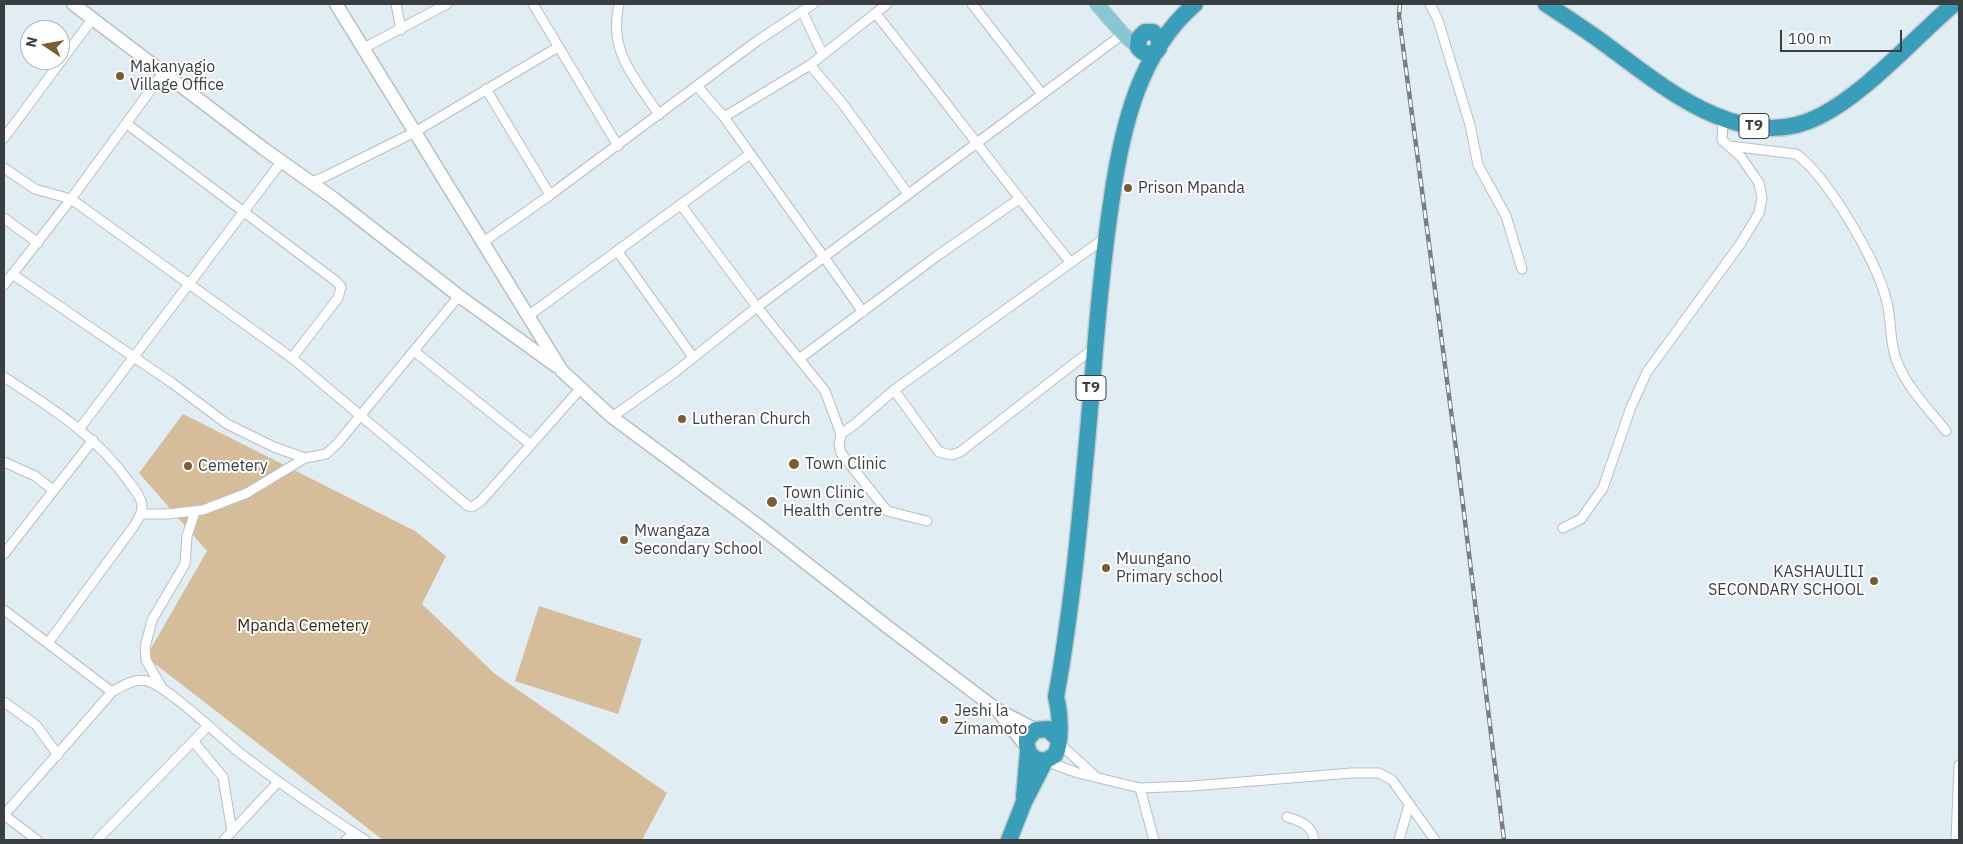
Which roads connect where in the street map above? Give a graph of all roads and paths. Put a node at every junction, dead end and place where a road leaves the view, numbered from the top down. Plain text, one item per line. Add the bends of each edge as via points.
1 (73, 4) edge
2 (336, 4) edge
3 (396, 4) edge
4 (447, 4) edge
5 (532, 4) edge
6 (620, 4) edge
7 (813, 4) edge
8 (887, 4) edge
9 (972, 4) edge
10 (1097, 4) edge
11 (1195, 4) edge
12 (1430, 4) edge
13 (1546, 4) edge
14 (1954, 4) edge
15 (802, 11) junction
16 (876, 14) junction
17 (93, 18) junction
18 (1118, 28) junction
19 (401, 30) junction
20 (1148, 43) junction
21 (558, 47) junction
22 (364, 48) junction
23 (823, 55) junction
24 (810, 65) junction
25 (163, 73) junction
26 (698, 86) junction
27 (486, 89) junction
28 (1042, 94) junction
29 (658, 115) junction
30 (724, 117) junction
31 (1723, 118) junction
32 (127, 124) junction
33 (415, 132) junction
34 (4, 138) edge
35 (977, 142) junction
36 (618, 146) junction
37 (1730, 146) junction
38 (750, 154) junction
39 (282, 161) junction
40 (4, 168) edge
41 (313, 181) dead end
42 (908, 194) junction
43 (550, 195) junction
44 (71, 199) junction
45 (1019, 199) junction
46 (680, 205) junction
47 (244, 212) junction
48 (4, 218) edge
49 (1105, 238) junction
50 (38, 243) junction
51 (482, 243) junction
52 (618, 252) junction
53 (824, 256) junction
54 (1071, 262) junction
55 (1522, 269) dead end
56 (12, 274) junction
57 (4, 285) edge
58 (188, 285) junction
59 (459, 296) junction
60 (757, 307) junction
61 (862, 312) junction
62 (528, 316) junction
63 (1094, 348) junction
64 (414, 351) junction
65 (133, 357) junction
66 (693, 357) junction
67 (292, 358) junction
68 (799, 358) junction
69 (562, 370) junction
70 (4, 377) edge
71 (581, 388) junction
72 (894, 390) junction
73 (360, 415) junction
74 (612, 417) junction
75 (80, 428) junction
76 (1946, 431) dead end
77 (841, 434) junction
78 (93, 440) junction
79 (530, 444) junction
80 (305, 458) junction
81 (4, 462) edge
82 (53, 490) junction
83 (195, 512) junction
84 (141, 514) junction
85 (927, 521) dead end
86 (1563, 528) dead end
87 (4, 554) edge
88 (4, 610) edge
89 (48, 643) junction
90 (162, 688) junction
91 (112, 692) junction
92 (1056, 698) junction
93 (4, 702) edge
94 (996, 709) junction
95 (207, 726) junction
96 (1038, 729) junction
97 (1058, 740) junction
98 (193, 741) junction
99 (1027, 749) junction
100 (58, 755) junction
101 (1045, 761) junction
102 (1959, 765) edge
103 (1095, 776) junction
104 (278, 782) junction
105 (1140, 788) junction
106 (1024, 802) junction
107 (1409, 805) junction
108 (4, 815) edge
109 (1287, 818) dead end
110 (232, 832) junction
111 (354, 833) junction
112 (37, 840) edge
113 (97, 840) edge
114 (224, 840) edge
115 (346, 840) edge
116 (365, 840) edge
117 (1009, 840) edge
118 (1154, 840) edge
119 (1314, 840) edge
120 (1398, 840) edge
121 (1435, 840) edge
122 (1956, 840) edge

1 - 17 street
2 - 22 street
3 - 19 street
4 - 19 street
5 - 21 street
6 - 29 street via 615,33 619,49
7 - 15 street
8 - 16 street
9 - 28 street
10 - 18 main road
11 - 20 highway
12 - 55 street via 1438,20 1470,125 1478,164 1506,216
13 - 31 highway, T9 via 1648,76
14 - 31 highway, T9 via 1842,103 1822,116 1803,123 1770,128
15 - 23 street
15 - 26 street
16 - 23 street
16 - 35 street
17 - 25 street
17 - 34 street
18 - 20 main road
18 - 28 street
19 - 22 street
20 - 49 highway, T9 via 1116,159
21 - 27 street
21 - 36 street
22 - 33 street
23 - 24 street
24 - 30 street
24 - 42 street via 843,104
25 - 32 street
25 - 39 street
26 - 29 street
26 - 30 street
27 - 33 street
27 - 43 street
28 - 35 street
29 - 36 street
30 - 38 street
31 - 37 street via 1721,137
32 - 44 street
32 - 47 street
33 - 41 street
33 - 51 street
35 - 42 street
35 - 45 street
36 - 43 street
37 - 76 street via 1796,154 1831,192 1880,280 1895,358 1901,371
37 - 86 street via 1759,183 1762,198 1759,213 1741,243 1647,372 1631,407 1603,488 1580,519
38 - 46 street
38 - 53 street
39 - 47 street
39 - 59 street
40 - 44 street via 35,188
42 - 53 street
43 - 51 street
44 - 50 street
44 - 58 street
45 - 54 street
45 - 61 street
46 - 52 street
46 - 60 street
47 - 58 street
47 - 67 street via 341,288 338,298
48 - 50 street
49 - 54 street
49 - 63 highway, T9
50 - 56 street
51 - 62 street
52 - 62 street
52 - 66 street
53 - 60 street
53 - 61 street
54 - 72 street
56 - 57 street
56 - 65 street
58 - 65 street
58 - 67 street
59 - 64 street
59 - 69 street
60 - 66 street
60 - 68 street
61 - 68 street
62 - 69 street
63 - 72 street via 952,455 940,452
63 - 92 highway, T9 via 1074,570
64 - 73 street
64 - 79 street
65 - 75 street
65 - 80 street via 227,424
66 - 74 street
67 - 73 street
68 - 77 street via 825,392
69 - 71 street
70 - 75 street
71 - 74 street
71 - 79 street
72 - 77 street
73 - 79 street via 464,505 472,507 481,501
73 - 80 street via 326,454
74 - 94 street
75 - 78 street
77 - 85 street via 839,445 842,453 881,505 893,514
78 - 82 street
78 - 84 street via 115,462 131,485 141,502
80 - 83 street via 247,493
81 - 82 street via 35,476
82 - 87 street
83 - 84 street
83 - 90 street via 187,536 185,564 152,620 144,646 146,660
84 - 89 street via 120,548
88 - 89 street
89 - 91 street
90 - 91 street via 147,681 137,681
90 - 95 street
91 - 100 street
92 - 96 highway, T9
92 - 97 highway, T9
93 - 100 street via 41,730
94 - 96 street
94 - 99 street
95 - 98 street
95 - 104 street
96 - 97 highway via 1048,729
96 - 99 highway, T9 via 1031,734
97 - 101 highway, T9 via 1055,755
97 - 103 street
98 - 110 street via 223,776
98 - 113 street
99 - 101 highway via 1038,761
99 - 106 highway, T9
100 - 108 street
101 - 103 street
101 - 106 highway, T9
102 - 122 street
103 - 105 street
104 - 110 street
104 - 111 street
105 - 107 street via 1352,773 1379,774 1392,780
105 - 118 street
106 - 117 highway, T9
107 - 120 street
107 - 121 street
108 - 112 street
109 - 119 street via 1306,824
110 - 114 street
111 - 115 street
111 - 116 street

